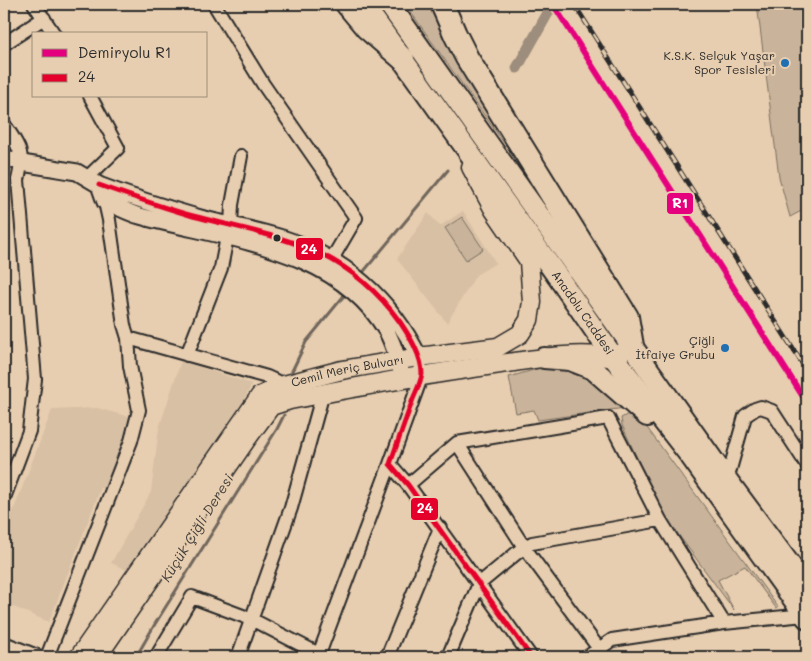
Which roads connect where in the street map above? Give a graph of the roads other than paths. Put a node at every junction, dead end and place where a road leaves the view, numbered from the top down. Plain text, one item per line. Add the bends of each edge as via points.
1 (34, 4) edge
2 (214, 4) edge
3 (347, 4) edge
4 (363, 4) edge
5 (389, 4) edge
6 (442, 4) edge
7 (44, 18) junction
8 (53, 32) edge
9 (4, 44) edge
10 (403, 59) junction
11 (91, 98) edge
12 (4, 124) edge
13 (450, 127) junction
14 (241, 156) dead end
15 (4, 157) edge
16 (22, 163) junction
17 (93, 182) junction
18 (105, 202) junction
19 (229, 231) junction
20 (332, 259) junction
21 (341, 274) junction
22 (366, 295) junction
23 (128, 338) junction
24 (623, 352) junction
25 (187, 355) junction
26 (419, 357) junction
27 (544, 358) junction
28 (399, 361) junction
29 (422, 375) junction
30 (403, 379) junction
31 (287, 392) junction
32 (323, 393) junction
33 (457, 443) junction
34 (690, 454) junction
35 (390, 464) junction
36 (807, 465) edge
37 (727, 480) junction
38 (408, 485) junction
39 (4, 498) edge
40 (660, 520) junction
41 (440, 528) junction
42 (524, 547) junction
43 (479, 584) junction
44 (807, 588) edge
45 (806, 616) edge
46 (251, 619) junction
47 (724, 623) junction
48 (4, 643) edge
49 (602, 652) edge
50 (453, 654) edge
51 (320, 656) edge
52 (40, 657) edge
53 (48, 657) edge
54 (79, 657) edge
55 (97, 657) edge
56 (156, 657) edge
57 (238, 657) edge
58 (387, 657) edge
59 (531, 657) edge
60 (587, 657) edge

1 - 7 street
2 - 20 street via 263,84 356,218
3 - 10 highway
4 - 10 highway, Anadolu Caddesi
5 - 24 highway, Anadolu Caddesi
6 - 24 highway via 468,58 627,317
7 - 8 street
7 - 9 street
10 - 13 highway, Anadolu Caddesi
11 - 17 street via 118,148
12 - 16 street via 20,149
13 - 24 highway, Anadolu Caddesi via 553,269
13 - 26 main road, Cemil Meriç Bulvarı via 494,210 529,261 532,302 529,320 520,334 498,347
14 - 19 street
15 - 16 street
16 - 17 street via 77,172
16 - 39 street via 18,180 35,379 29,431
17 - 18 street
17 - 19 street
18 - 19 street via 138,216
18 - 23 street
19 - 20 street via 283,238
19 - 21 street
19 - 25 street via 221,268
20 - 21 street
21 - 22 street
22 - 26 street via 398,319
22 - 28 street
23 - 25 street
23 - 53 street via 139,410 131,441
24 - 27 main road, Cemil Meriç Bulvarı
24 - 34 highway, Anadolu Caddesi
24 - 37 highway, Anadolu Caddesi
25 - 31 street via 267,377
26 - 28 main road, Cemil Meriç Bulvarı
26 - 29 street
27 - 29 main road, Cemil Meriç Bulvarı
27 - 34 highway via 570,360 593,369
28 - 30 street
28 - 31 main road, Cemil Meriç Bulvarı via 342,370
29 - 30 main road, Cemil Meriç Bulvarı
29 - 35 street
30 - 32 main road, Cemil Meriç Bulvarı
31 - 32 main road, Cemil Meriç Bulvarı
31 - 54 main road, Cemil Meriç Bulvarı via 260,396
31 - 55 main road, Cemil Meriç Bulvarı via 271,406 246,440
32 - 46 street via 291,508
33 - 38 street
33 - 40 street via 608,418
33 - 42 street
34 - 45 highway, Anadolu Caddesi
35 - 38 street
35 - 51 street
36 - 37 street via 772,411 761,407 745,416
37 - 44 highway, Anadolu Caddesi
38 - 41 street
40 - 42 street
40 - 47 street
41 - 43 street
41 - 58 street
42 - 43 street
42 - 49 street
43 - 50 street
43 - 59 street
45 - 47 street
46 - 51 street
46 - 56 street via 192,597
46 - 57 street
47 - 49 street via 612,640
48 - 52 street
49 - 60 street

